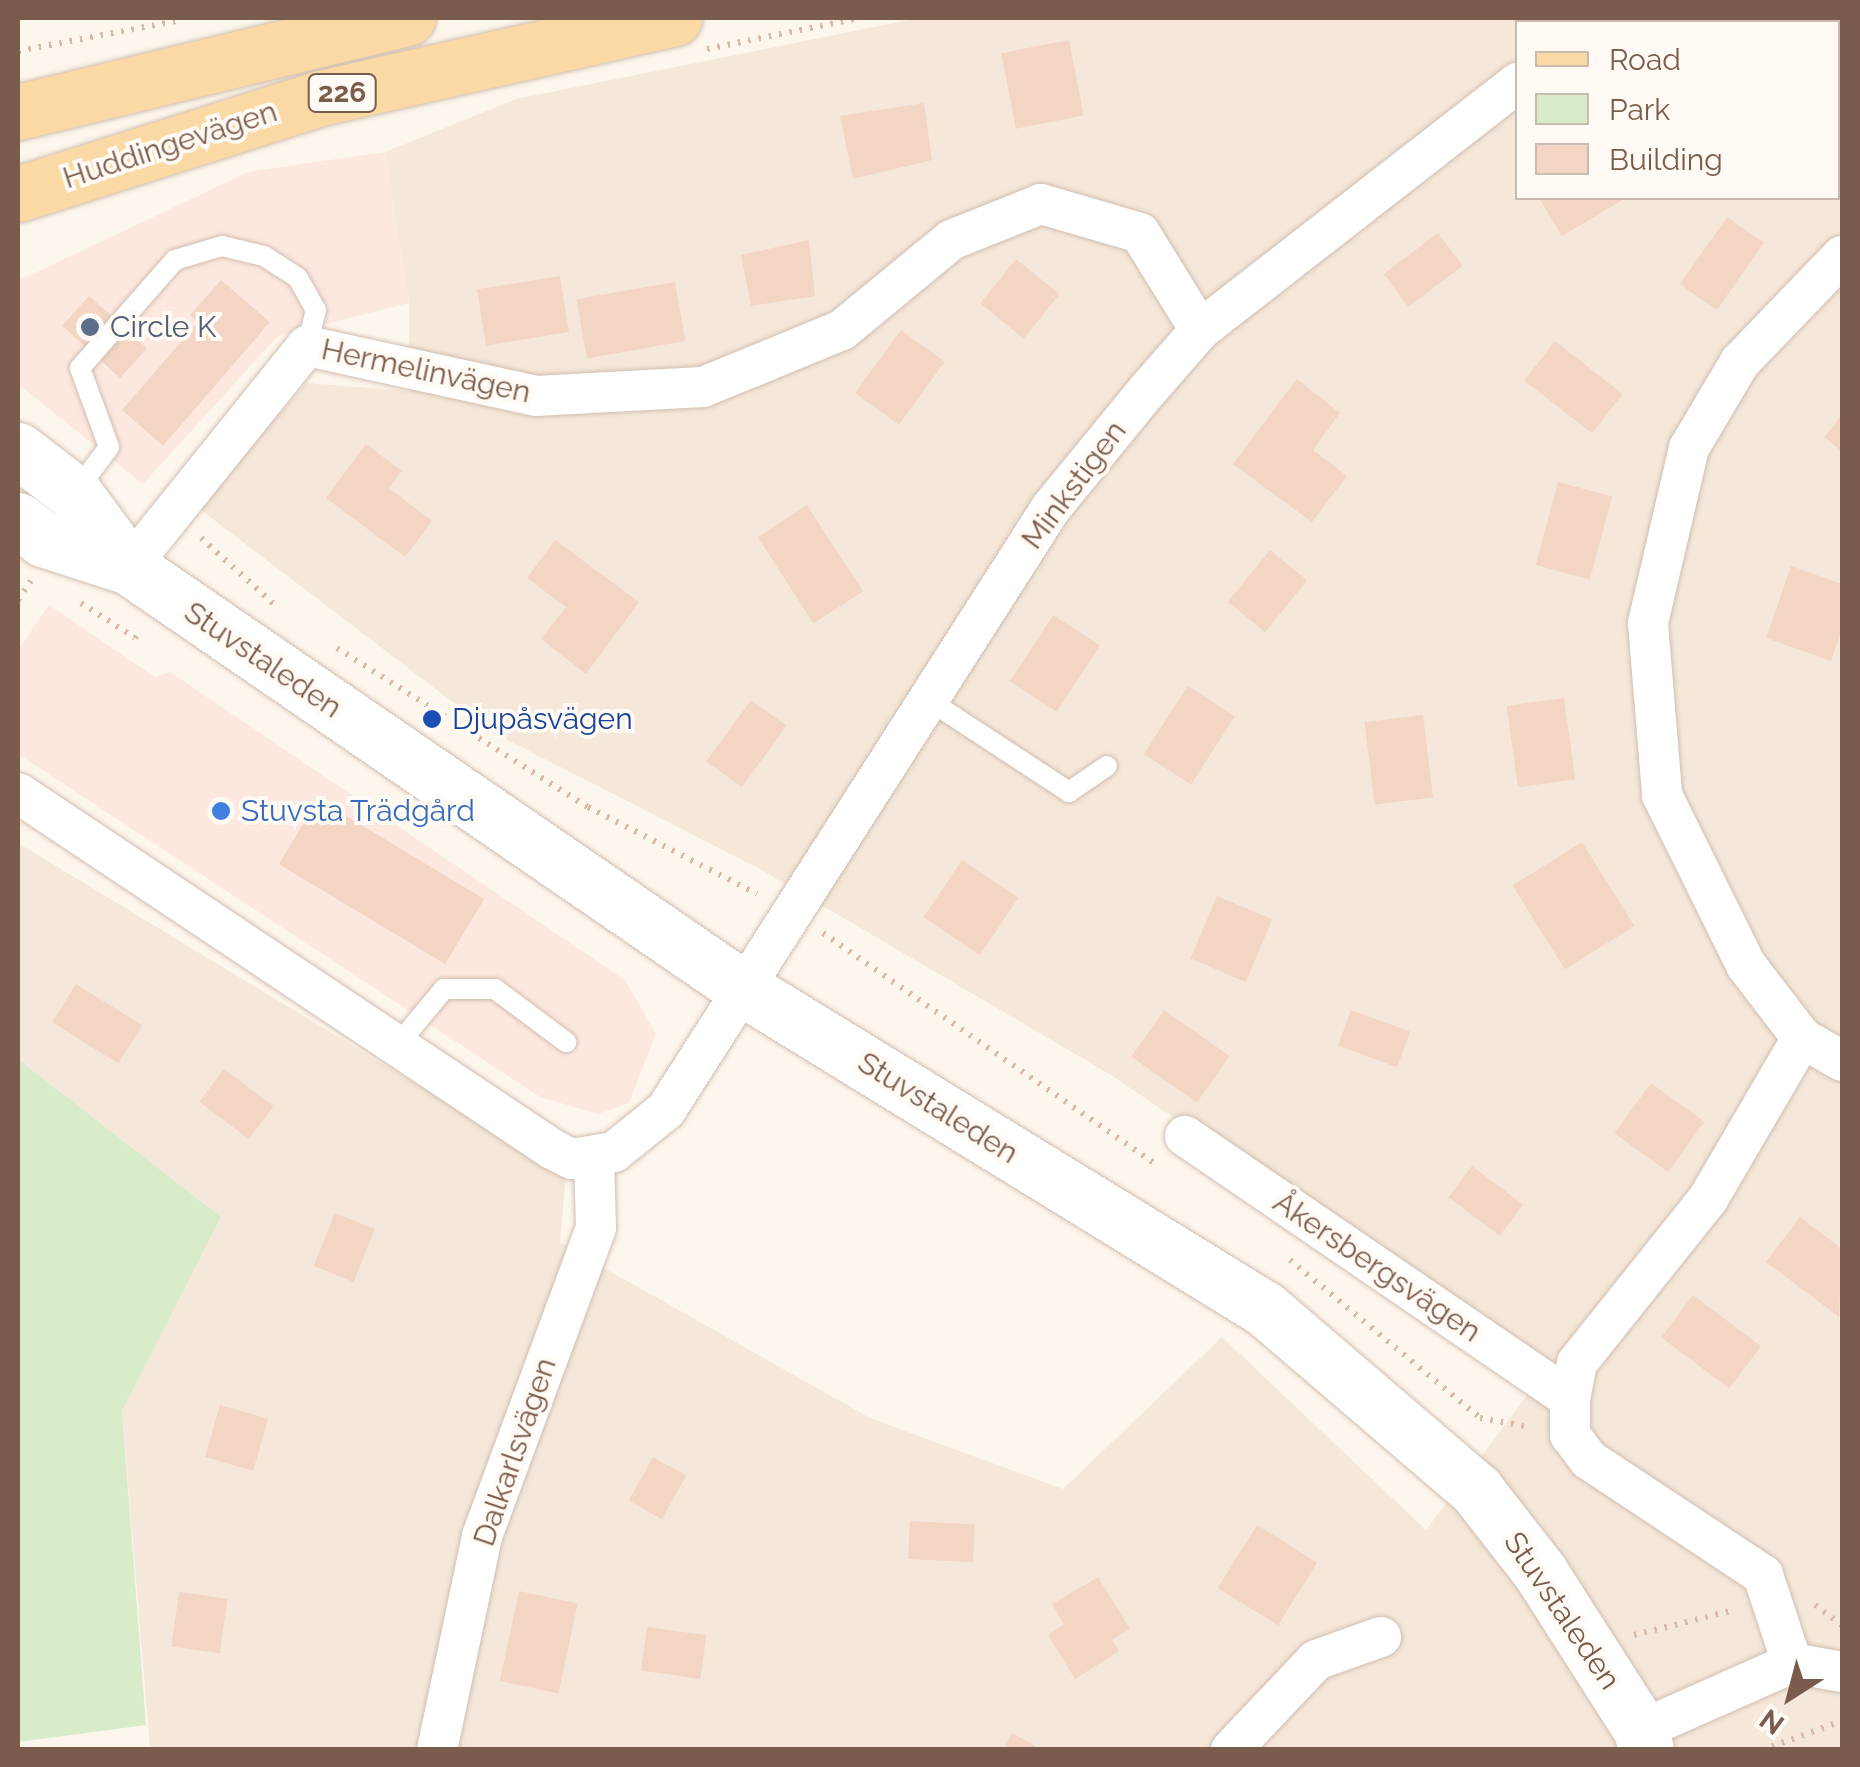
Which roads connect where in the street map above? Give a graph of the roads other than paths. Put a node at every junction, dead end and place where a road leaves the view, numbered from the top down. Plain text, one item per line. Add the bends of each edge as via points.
1 (408, 18) edge
2 (674, 18) edge
3 (1515, 84) edge
4 (18, 112) edge
5 (18, 194) edge
6 (1842, 256) edge
7 (1200, 330) junction
8 (306, 346) junction
9 (18, 450) edge
10 (74, 493) junction
11 (18, 520) edge
12 (129, 567) junction
13 (927, 699) junction
14 (1107, 766) dead end
15 (18, 794) edge
16 (744, 989) junction
17 (1802, 1038) junction
18 (566, 1042) dead end
19 (395, 1048) junction
20 (1842, 1061) edge
21 (1185, 1136) dead end
22 (594, 1158) junction
23 (1570, 1399) junction
24 (1381, 1636) dead end
25 (1792, 1663) junction
26 (1842, 1672) edge
27 (1643, 1740) edge
28 (437, 1750) edge
29 (1230, 1750) edge

1 - 4 main road, Huddingevägen / 226
2 - 5 main road, Huddingevägen / 226 via 320,98
3 - 7 street, Minkstigen
6 - 17 street via 1740,362 1689,448 1648,624 1662,794 1746,965
7 - 8 street, Hermelinvägen via 1140,233 1041,204 951,240 842,330 703,387 536,396
7 - 13 street, Minkstigen via 1051,508
8 - 10 lane via 316,310 298,278 275,263 222,246 174,260 80,368 109,447
8 - 12 street, Hermelinvägen
9 - 10 street, Stuvstaleden
10 - 12 street, Stuvstaleden
11 - 12 street, Stuvstaleden via 42,539
12 - 16 street, Stuvstaleden
13 - 14 lane via 1069,792
13 - 16 street, Minkstigen
15 - 19 street
16 - 22 street via 666,1110 614,1152
16 - 27 street, Stuvstaleden via 1265,1310 1393,1415 1477,1492 1519,1545
17 - 20 street
17 - 23 street via 1708,1199 1577,1362
18 - 19 lane via 495,989 444,989
19 - 22 street via 552,1149 572,1159
21 - 23 street, Åkersbergsvägen
22 - 28 street, Dalkarlsvägen via 596,1228 482,1536
23 - 25 street via 1570,1435 1589,1460 1763,1575
24 - 29 street via 1316,1660
25 - 26 street
25 - 27 street

